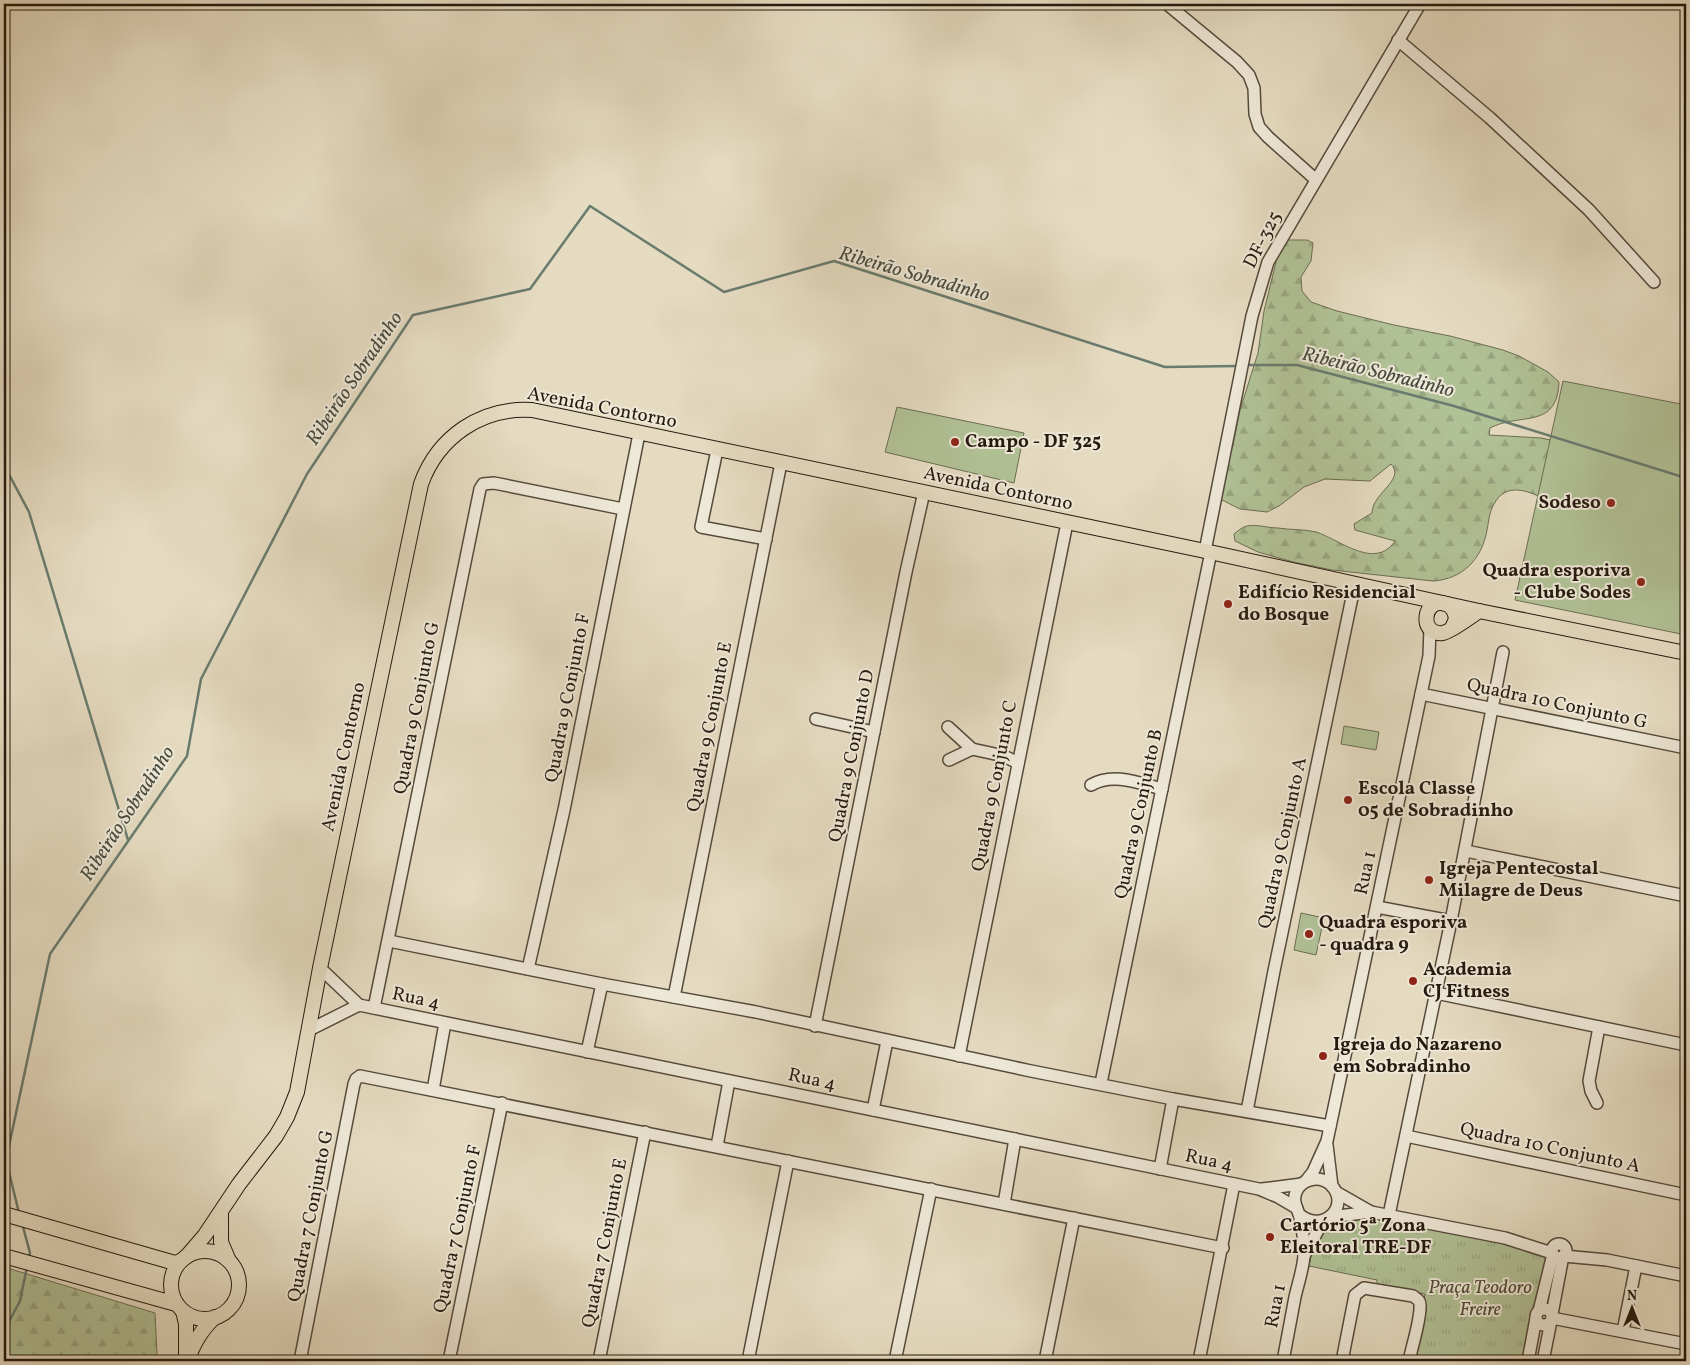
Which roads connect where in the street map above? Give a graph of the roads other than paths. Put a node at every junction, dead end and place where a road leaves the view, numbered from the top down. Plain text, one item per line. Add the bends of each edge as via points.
1 (1167, 4) edge
2 (1420, 4) edge
3 (1398, 40) junction
4 (1316, 179) junction
5 (1654, 282) dead end
6 (639, 434) junction
7 (717, 450) junction
8 (781, 463) junction
9 (924, 492) junction
10 (623, 509) junction
11 (1067, 523) junction
12 (766, 539) junction
13 (1208, 552) junction
14 (1355, 583) junction
15 (1406, 594) junction
16 (1444, 603) junction
17 (1479, 611) junction
18 (1428, 622) junction
19 (1449, 630) junction
20 (1503, 652) dead end
21 (1686, 653) edge
22 (1429, 656) junction
23 (1422, 694) junction
24 (1492, 709) junction
25 (816, 718) dead end
26 (948, 727) dead end
27 (874, 732) junction
28 (1686, 748) edge
29 (972, 749) junction
30 (949, 760) dead end
31 (1018, 763) junction
32 (1091, 785) dead end
33 (1162, 789) junction
34 (1466, 851) junction
35 (1686, 896) edge
36 (1377, 907) junction
37 (1451, 922) junction
38 (389, 941) junction
39 (320, 968) junction
40 (528, 969) junction
41 (602, 984) junction
42 (1436, 993) junction
43 (674, 997) junction
44 (359, 1005) junction
45 (374, 1008) junction
46 (445, 1023) junction
47 (816, 1026) junction
48 (1599, 1027) junction
49 (309, 1030) junction
50 (887, 1041) junction
51 (1686, 1045) edge
52 (587, 1052) junction
53 (959, 1056) junction
54 (729, 1081) junction
55 (1101, 1083) junction
56 (433, 1090) junction
57 (1173, 1099) junction
58 (1597, 1102) dead end
59 (502, 1104) junction
60 (873, 1110) junction
61 (1247, 1111) junction
62 (1330, 1126) junction
63 (645, 1132) junction
64 (1406, 1136) junction
65 (1015, 1139) junction
66 (1327, 1141) junction
67 (717, 1146) junction
68 (788, 1161) junction
69 (1160, 1169) junction
70 (1304, 1182) junction
71 (1234, 1184) junction
72 (931, 1189) junction
73 (1259, 1189) junction
74 (1334, 1189) junction
75 (1686, 1195) edge
76 (1004, 1204) junction
77 (221, 1211) junction
78 (1298, 1211) junction
79 (1371, 1212) junction
80 (5, 1214) edge
81 (1389, 1215) junction
82 (1074, 1218) junction
83 (1326, 1219) junction
84 (1222, 1248) junction
85 (1559, 1252) junction
86 (8, 1257) edge
87 (184, 1258) junction
88 (1304, 1258) junction
89 (229, 1261) junction
90 (1636, 1266) junction
91 (1686, 1276) edge
92 (180, 1307) junction
93 (1538, 1314) junction
94 (215, 1317) junction
95 (1552, 1318) junction
96 (1622, 1331) junction
97 (1686, 1344) edge
98 (186, 1361) edge
99 (300, 1361) edge
100 (449, 1361) edge
101 (599, 1361) edge
102 (748, 1361) edge
103 (895, 1361) edge
104 (1045, 1361) edge
105 (1199, 1361) edge
106 (1283, 1361) edge
107 (1342, 1361) edge
108 (1409, 1361) edge
109 (1528, 1361) edge
110 (1543, 1361) edge

1 - 4 street via 1249,75 1259,127
2 - 3 street, DF-325
3 - 4 street, DF-325
3 - 5 street via 1490,118 1589,210
4 - 13 street, DF-325 via 1268,262 1257,295
6 - 7 main road, Avenida Contorno
6 - 10 street, Quadra 9 Conjunto F
6 - 39 main road, Avenida Contorno via 532,410 501,411 457,432 430,463 416,503
7 - 8 main road, Avenida Contorno
7 - 12 street via 701,527
8 - 9 main road, Avenida Contorno
8 - 12 street, Quadra 9 Conjunto E
9 - 11 main road, Avenida Contorno
9 - 27 street, Quadra 9 Conjunto D
10 - 38 street, Quadra 9 Conjunto G via 483,484 477,496
10 - 40 street, Quadra 9 Conjunto F via 566,800
11 - 13 main road, Avenida Contorno
11 - 31 street, Quadra 9 Conjunto C
12 - 43 street, Quadra 9 Conjunto E
13 - 14 main road, Avenida Contorno
13 - 33 street, Quadra 9 Conjunto B
14 - 15 main road, Avenida Contorno
14 - 61 street, Quadra 9 Conjunto A
15 - 16 main road, Avenida Contorno
15 - 18 main road
16 - 17 main road, Avenida Contorno
16 - 18 main road via 1430,608
16 - 19 main road via 1453,609 1456,619
17 - 19 main road
17 - 21 main road, Avenida Contorno
18 - 19 main road via 1437,632
18 - 22 street, Rua 1
19 - 22 street, Rua 1
20 - 24 street
22 - 23 street, Rua 1
23 - 24 street, Quadra 10 Conjunto G
23 - 36 street, Rua 1
24 - 28 street, Quadra 10 Conjunto G
24 - 34 street
25 - 27 street
26 - 29 street
27 - 47 street, Quadra 9 Conjunto D
29 - 30 street
29 - 31 street via 1004,756
31 - 53 street, Quadra 9 Conjunto C
32 - 33 street via 1116,778
33 - 55 street, Quadra 9 Conjunto B
34 - 35 street
34 - 37 street
36 - 37 street
36 - 62 street, Rua 1
37 - 42 street
38 - 40 street
38 - 45 street, Quadra 9 Conjunto G
39 - 44 street
39 - 49 main road, Avenida Contorno
40 - 41 street
41 - 43 street
41 - 52 street
42 - 48 street
42 - 64 street
43 - 47 street
44 - 45 street, Rua 4
44 - 49 street
45 - 46 street, Rua 4
46 - 52 street, Rua 4
46 - 56 street
47 - 50 street
48 - 51 street
48 - 58 street via 1589,1080
49 - 77 main road, Avenida Contorno via 297,1092 287,1117
50 - 53 street
50 - 60 street
52 - 54 street, Rua 4
53 - 55 street
54 - 60 street, Rua 4
54 - 67 street
55 - 57 street
56 - 59 street
56 - 99 street, Quadra 7 Conjunto G via 363,1076 356,1078
57 - 61 street
57 - 69 street
59 - 63 street
59 - 100 street, Quadra 7 Conjunto F
60 - 65 street, Rua 4
61 - 62 street
62 - 66 street, Rua 1
63 - 67 street
63 - 101 street, Quadra 7 Conjunto E
64 - 75 street, Quadra 10 Conjunto A
64 - 81 street
65 - 69 street, Rua 4
65 - 76 street
66 - 70 street via 1313,1172
66 - 74 street
67 - 68 street
68 - 72 street
68 - 102 street
69 - 71 street, Rua 4
70 - 73 street
70 - 74 street via 1320,1179
70 - 78 street via 1295,1194
71 - 73 street, Rua 4
71 - 84 street
72 - 76 street
72 - 103 street
73 - 78 street
74 - 79 street
74 - 83 street via 1337,1206
76 - 82 street
77 - 87 main road, Avenida Contorno
77 - 89 main road via 221,1242
78 - 83 street via 1311,1222
78 - 88 street
79 - 81 street
79 - 83 street
80 - 87 main road via 174,1263
81 - 85 street
82 - 84 street
82 - 104 street
83 - 88 street
84 - 105 street
85 - 90 street
85 - 93 street
85 - 95 street
86 - 92 main road
87 - 89 main road via 209,1251
87 - 92 main road via 171,1277 170,1286
88 - 106 street, Rua 1
89 - 94 main road via 236,1271 238,1293 229,1308
90 - 91 street
90 - 96 street
92 - 94 main road via 193,1317
92 - 98 main road via 187,1334
93 - 95 street via 1546,1309
93 - 109 street
94 - 98 main road via 196,1338
95 - 96 street
95 - 110 street
96 - 97 street
107 - 108 street via 1355,1295 1364,1288 1413,1296 1418,1300 1419,1314

